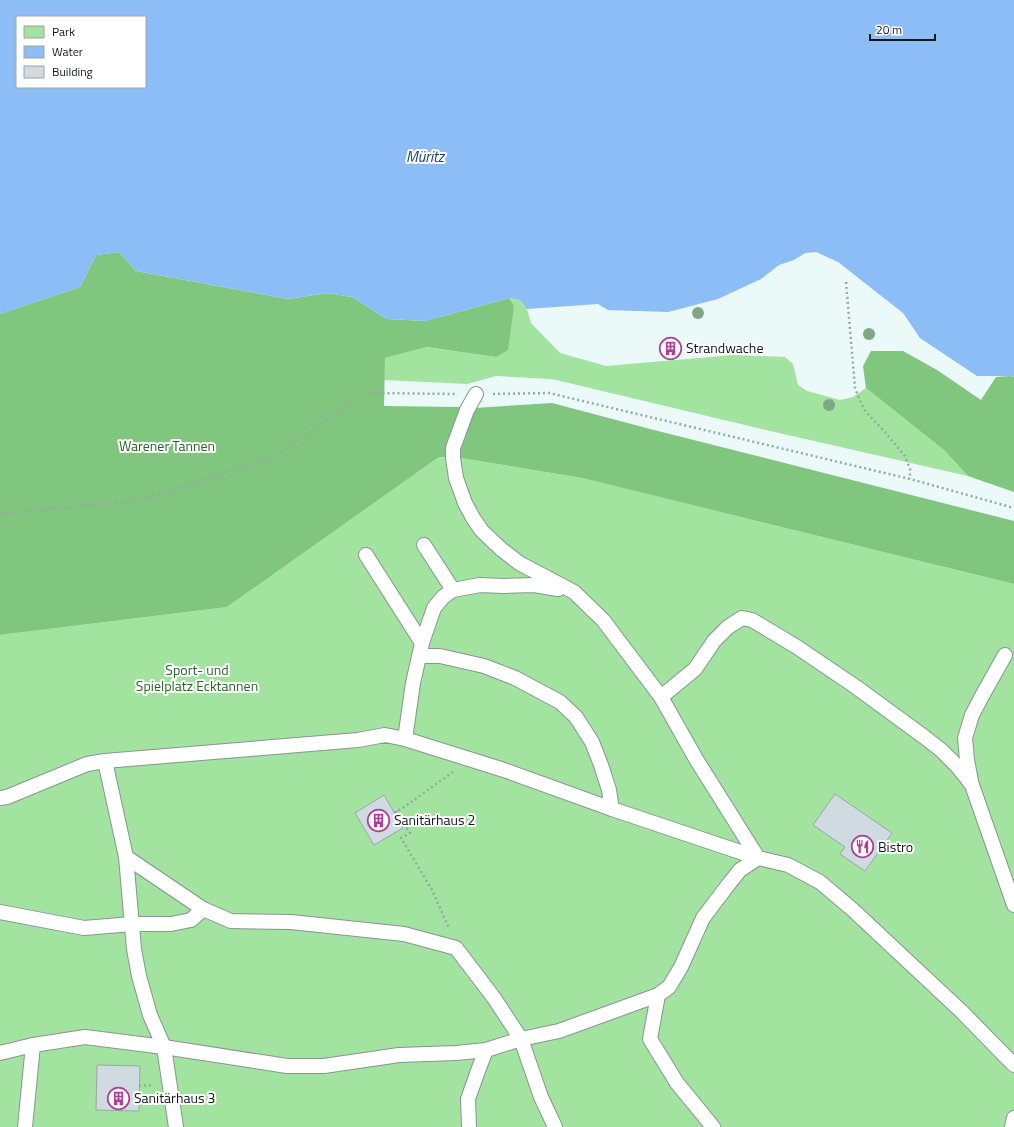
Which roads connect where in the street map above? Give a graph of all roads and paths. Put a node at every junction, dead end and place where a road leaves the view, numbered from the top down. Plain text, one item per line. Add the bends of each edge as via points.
1 (846, 282) dead end
2 (476, 394) junction
3 (910, 479) junction
4 (1014, 508) edge
5 (0, 515) edge
6 (424, 545) dead end
7 (366, 555) dead end
8 (453, 590) junction
9 (574, 592) junction
10 (421, 650) junction
11 (1005, 655) dead end
12 (661, 697) junction
13 (405, 739) junction
14 (471, 759) junction
15 (105, 761) junction
16 (972, 785) junction
17 (0, 798) edge
18 (612, 809) junction
19 (126, 857) junction
20 (758, 858) junction
21 (1014, 904) edge
22 (203, 909) junction
23 (0, 912) edge
24 (132, 924) junction
25 (456, 948) junction
26 (658, 995) junction
27 (522, 1039) junction
28 (33, 1045) junction
29 (164, 1047) junction
30 (486, 1050) junction
31 (0, 1053) edge
32 (1014, 1065) edge
33 (1014, 1118) edge
34 (25, 1127) edge
35 (176, 1127) edge
36 (469, 1127) edge
37 (555, 1127) edge
38 (713, 1127) edge
39 (1012, 1127) edge

1 - 3 path via 855,388 866,412 905,456 910,469
2 - 3 path via 549,393
2 - 5 path via 372,393 361,396 276,456 139,501
2 - 9 street via 467,410 453,448 456,478 465,503 482,531 501,549 519,563
3 - 4 path
6 - 8 street
7 - 10 street
8 - 9 street via 480,585 534,585
8 - 10 street via 434,608
9 - 12 street via 604,620
10 - 13 street
10 - 18 street via 484,666 515,678 560,702 576,717 592,742 602,765
11 - 16 street via 972,715 965,738
12 - 16 street via 695,669 714,641 728,627 742,618 752,620 856,687 923,736 958,767
12 - 20 street via 696,759
13 - 14 street
13 - 15 street via 385,736
14 - 18 street
14 - 25 path via 395,812 410,833 401,838 432,890
15 - 17 street via 87,764
15 - 19 street
16 - 21 street
18 - 20 street
19 - 22 street
19 - 24 street
20 - 26 street via 740,870 703,918 669,988
20 - 32 street via 788,865 820,882 950,1000
22 - 24 street via 191,920 171,924
22 - 25 street via 231,921 291,922 404,934
23 - 24 street via 84,928
24 - 29 street via 139,976 150,1015
25 - 27 street
26 - 27 street via 559,1031
26 - 38 street via 650,1039 677,1083
27 - 30 street
27 - 37 street via 541,1097
28 - 29 street via 85,1037
28 - 31 street
28 - 34 street
29 - 30 street via 287,1066 324,1066 399,1054
29 - 35 street
30 - 36 street via 468,1099
33 - 39 street

